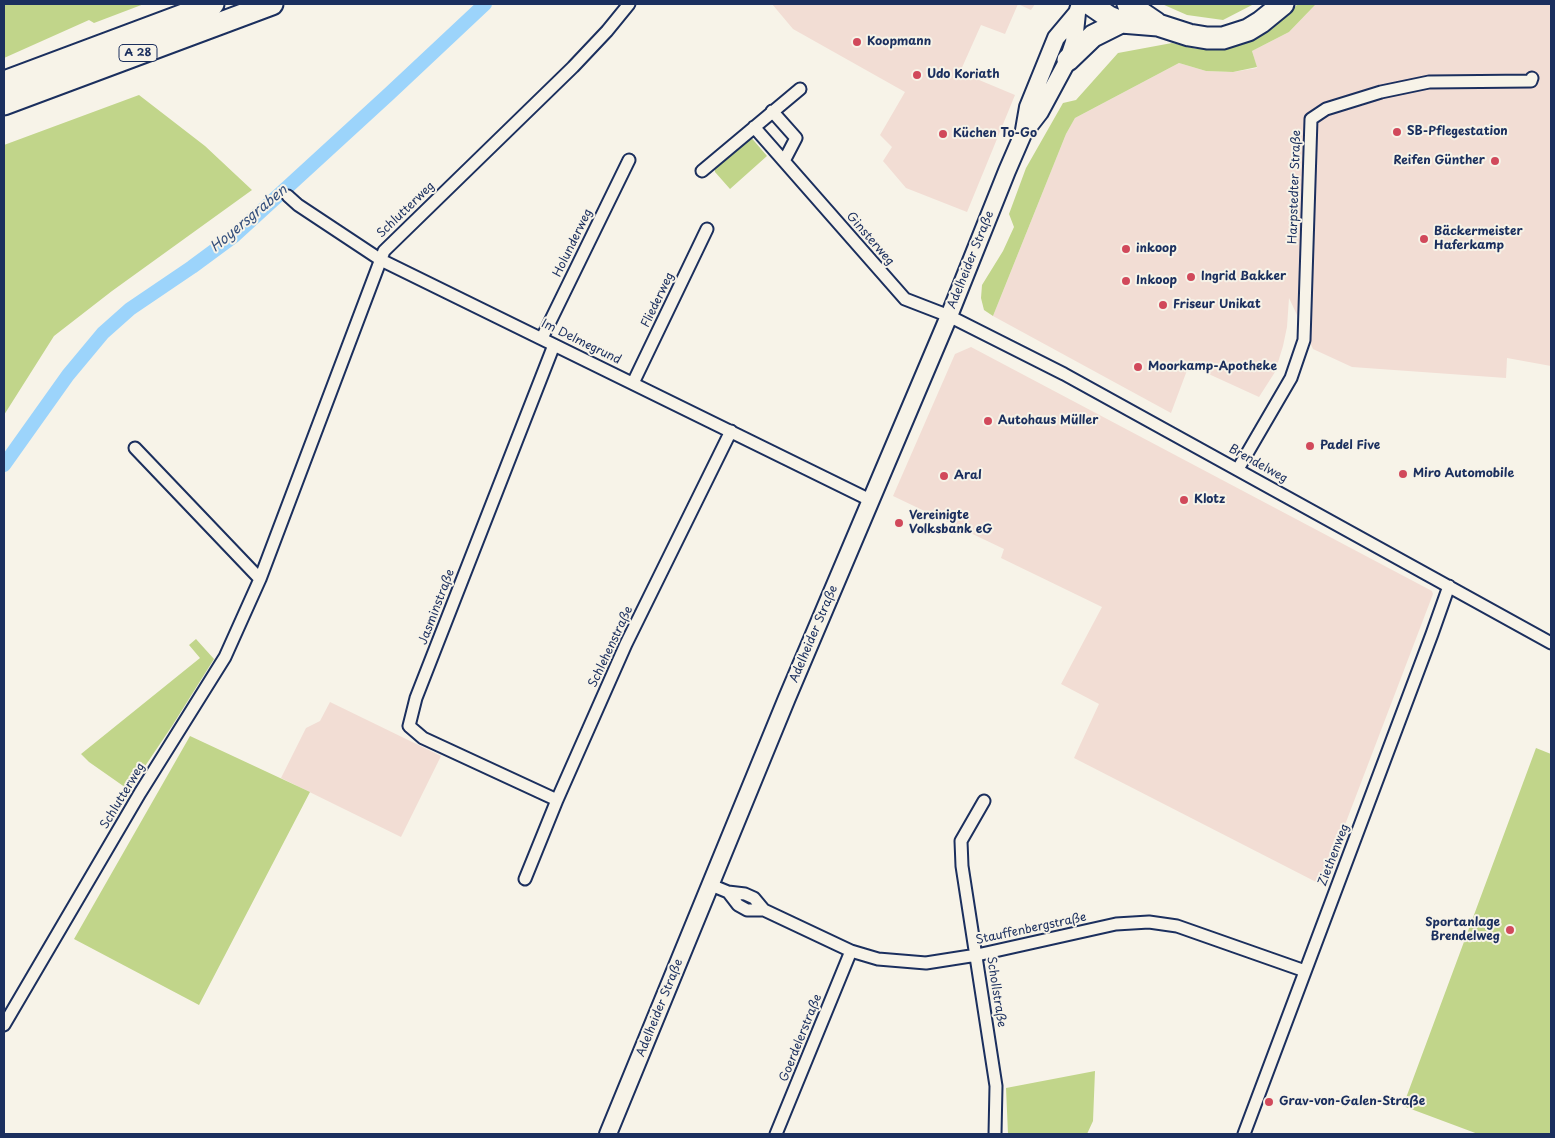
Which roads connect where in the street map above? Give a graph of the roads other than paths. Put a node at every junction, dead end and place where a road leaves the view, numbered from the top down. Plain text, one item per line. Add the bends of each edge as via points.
1 (213, 4) edge
2 (272, 4) edge
3 (629, 4) edge
4 (1283, 4) edge
5 (1082, 7) edge
6 (1124, 13) edge
7 (1068, 60) junction
8 (1532, 78) dead end
9 (4, 82) edge
10 (800, 89) dead end
11 (4, 104) edge
12 (772, 111) junction
13 (754, 127) junction
14 (1023, 134) junction
15 (628, 160) dead end
16 (784, 161) junction
17 (702, 171) dead end
18 (288, 196) dead end
19 (707, 229) dead end
20 (381, 260) junction
21 (949, 316) junction
22 (542, 338) junction
23 (554, 344) junction
24 (633, 383) junction
25 (731, 431) junction
26 (135, 448) dead end
27 (1238, 469) junction
28 (870, 500) junction
29 (260, 579) junction
30 (1449, 586) junction
31 (1551, 643) edge
32 (557, 800) junction
33 (984, 801) dead end
34 (525, 879) dead end
35 (711, 885) junction
36 (851, 951) junction
37 (977, 955) junction
38 (1305, 971) junction
39 (4, 1025) edge
40 (608, 1134) edge
41 (776, 1134) edge
42 (995, 1134) edge
43 (1244, 1134) edge

1 - 9 highway, A 28
2 - 11 highway, A 28
3 - 20 street, Schlutterweg via 573,67 384,250
4 - 6 highway via 1248,30 1223,38 1189,34
5 - 6 highway via 1109,17
5 - 7 main road, Adelheider Straße
5 - 14 main road, Adelheider Straße via 1056,38 1028,107
6 - 7 highway
7 - 14 main road, Adelheider Straße via 1040,112
8 - 27 street, Harpstedter Straße via 1531,81 1429,82 1335,106 1311,119 1304,340 1291,378
10 - 12 street
12 - 13 street
12 - 16 street via 796,138
13 - 16 street, Ginsterweg
13 - 17 street
14 - 21 main road, Adelheider Straße
15 - 22 street, Holunderweg
16 - 21 street, Ginsterweg via 905,299
18 - 20 street, Im Delmegrund
19 - 24 street, Fliederweg
20 - 22 street, Im Delmegrund
20 - 29 street, Schlutterweg
21 - 27 street, Brendelweg via 1064,374
21 - 28 main road, Adelheider Straße
22 - 23 street, Im Delmegrund
23 - 24 street, Im Delmegrund
23 - 32 street, Jasminstraße via 416,698 409,726 423,738
24 - 25 street, Im Delmegrund
25 - 28 street, Im Delmegrund
25 - 32 street, Schlehenstraße via 626,644
26 - 29 street
27 - 30 street, Brendelweg
28 - 35 main road, Adelheider Straße
29 - 39 street, Schlutterweg via 225,657 135,801
30 - 31 street, Brendelweg
30 - 38 street, Ziethenweg
32 - 34 street, Schlehenstraße
33 - 37 street, Schollstraße via 961,841
35 - 36 street, Stauffenbergstraße via 728,892 738,905 747,910 764,910
35 - 40 main road, Adelheider Straße
36 - 37 street, Stauffenbergstraße via 878,959 926,963
36 - 41 street, Goerdelerstraße
37 - 38 street, Stauffenbergstraße via 1116,924 1149,922 1176,926
37 - 42 street, Schollstraße via 996,1086
38 - 43 street, Ziethenweg

